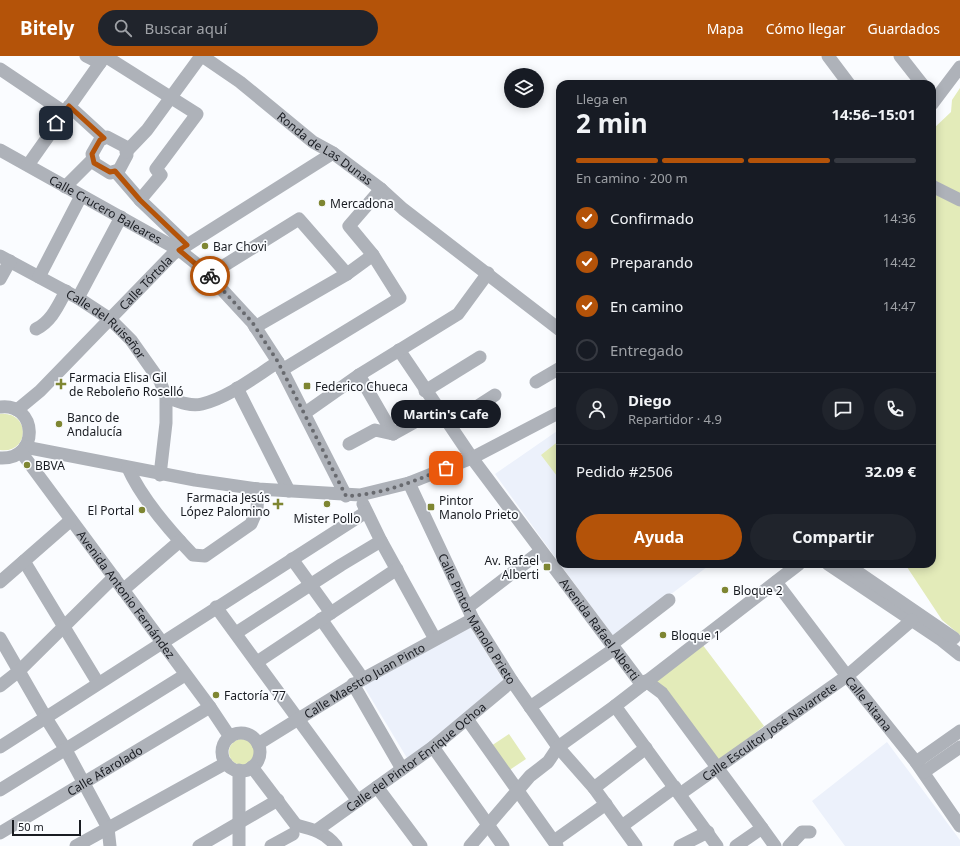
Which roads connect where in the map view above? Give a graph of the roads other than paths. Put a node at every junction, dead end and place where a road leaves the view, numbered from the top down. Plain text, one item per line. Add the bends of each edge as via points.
1 (86, 56) edge
2 (202, 56) edge
3 (828, 56) edge
4 (900, 56) edge
5 (103, 59) edge
6 (960, 67) edge
7 (0, 69) edge
8 (846, 80) edge
9 (919, 80) edge
10 (936, 96) edge
11 (171, 97) junction
12 (66, 109) junction
13 (104, 138) junction
14 (0, 150) edge
15 (126, 152) junction
16 (333, 154) junction
17 (93, 159) junction
18 (28, 165) junction
19 (115, 171) junction
20 (65, 187) junction
21 (936, 188) edge
22 (381, 189) junction
23 (81, 196) junction
24 (140, 200) junction
25 (960, 200) edge
26 (121, 217) junction
27 (183, 248) junction
28 (373, 255) junction
29 (5, 259) edge
30 (488, 273) junction
31 (209, 274) junction
32 (347, 274) junction
33 (39, 277) junction
34 (0, 279) edge
35 (72, 295) junction
36 (110, 319) junction
37 (255, 327) junction
38 (556, 327) edge
39 (36, 329) dead end
40 (399, 350) junction
41 (480, 358) dead end
42 (280, 366) junction
43 (556, 370) edge
44 (359, 375) junction
45 (536, 382) dead end
46 (237, 388) junction
47 (426, 391) junction
48 (495, 395) dead end
49 (166, 397) junction
50 (0, 407) edge
51 (438, 409) junction
52 (17, 410) junction
53 (305, 413) junction
54 (556, 414) edge
55 (450, 424) junction
56 (393, 434) junction
57 (349, 444) dead end
58 (23, 450) junction
59 (0, 458) edge
60 (472, 458) junction
61 (128, 468) junction
62 (160, 475) junction
63 (408, 483) junction
64 (258, 489) junction
65 (289, 491) junction
66 (360, 495) junction
67 (346, 496) junction
68 (366, 512) junction
69 (71, 520) junction
70 (180, 541) junction
71 (381, 541) junction
72 (541, 551) junction
73 (292, 558) junction
74 (24, 561) junction
75 (794, 568) edge
76 (834, 568) edge
77 (852, 568) edge
78 (397, 569) junction
79 (114, 577) junction
80 (0, 582) edge
81 (776, 582) junction
82 (311, 585) junction
83 (123, 590) junction
84 (669, 600) dead end
85 (216, 607) junction
86 (468, 607) junction
87 (326, 616) junction
88 (473, 619) junction
89 (912, 620) junction
90 (64, 626) junction
91 (236, 633) junction
92 (0, 638) edge
93 (434, 639) junction
94 (162, 643) junction
95 (960, 643) edge
96 (613, 646) junction
97 (960, 655) edge
98 (257, 662) junction
99 (19, 671) junction
100 (185, 675) junction
101 (847, 676) junction
102 (358, 682) junction
103 (512, 682) junction
104 (98, 683) junction
105 (644, 683) junction
106 (0, 686) edge
107 (530, 706) junction
108 (615, 706) junction
109 (210, 707) junction
110 (46, 718) junction
111 (297, 718) junction
112 (468, 719) junction
113 (960, 730) edge
114 (230, 737) junction
115 (258, 744) junction
116 (0, 747) edge
117 (433, 747) junction
118 (558, 747) junction
119 (960, 747) edge
120 (646, 748) junction
121 (66, 750) junction
122 (226, 763) junction
123 (252, 767) junction
124 (716, 767) junction
125 (920, 767) junction
126 (402, 769) junction
127 (239, 770) junction
128 (82, 782) junction
129 (377, 787) junction
130 (594, 788) junction
131 (0, 790) edge
132 (678, 790) junction
133 (519, 791) junction
134 (278, 800) junction
135 (358, 801) junction
136 (606, 804) junction
137 (237, 823) junction
138 (488, 824) junction
139 (622, 826) junction
140 (960, 826) edge
141 (108, 828) junction
142 (762, 828) junction
143 (317, 830) junction
144 (708, 832) junction
145 (810, 832) dead end
146 (0, 833) edge
147 (294, 835) edge
148 (556, 843) edge
149 (76, 846) edge
150 (110, 846) edge
151 (198, 846) edge
152 (238, 846) edge
153 (271, 846) edge
154 (336, 846) edge
155 (421, 846) edge
156 (470, 846) edge
157 (503, 846) edge
158 (636, 846) edge
159 (680, 846) edge
160 (704, 846) edge
161 (708, 846) edge
162 (717, 846) edge
163 (736, 846) edge
164 (775, 846) edge
165 (789, 846) edge

1 - 5 street
2 - 11 street
2 - 16 street, Ronda de Las Dunas via 240,82 313,142
3 - 8 street
4 - 9 street
5 - 11 street
5 - 12 street
6 - 10 street
7 - 12 street
11 - 15 street
11 - 24 street via 197,114 156,169 161,175
12 - 13 street
12 - 18 street
13 - 15 street via 107,137 126,147
13 - 17 street via 92,154
14 - 18 street, Calle Crucero Baleares
15 - 19 street via 119,170
16 - 22 street, Ronda de Las Dunas
16 - 27 street, Calle Tórtola
17 - 19 street via 94,163 110,172
17 - 20 street
18 - 20 street, Calle Crucero Baleares
19 - 24 street
20 - 23 street, Calle Crucero Baleares
21 - 25 street
22 - 28 street via 350,226
22 - 30 street, Ronda de Las Dunas
23 - 26 street, Calle Crucero Baleares
23 - 33 street
24 - 27 street
26 - 27 street, Calle Crucero Baleares
26 - 35 street
27 - 31 street, Calle Crucero Baleares
27 - 36 street, Calle Tórtola via 173,254
28 - 32 street
28 - 42 street via 400,298
29 - 33 street, Calle del Ruiseñor
29 - 34 street
30 - 38 street, Ronda de Las Dunas
30 - 40 street via 458,314
31 - 32 street via 299,220
31 - 37 street, Calle Crucero Baleares
32 - 37 street
33 - 35 street, Calle del Ruiseñor
35 - 36 street, Calle del Ruiseñor
35 - 39 street via 43,326
36 - 49 street, Calle del Ruiseñor via 131,340 160,381
36 - 52 street, Calle Tórtola via 40,391
37 - 42 street, Calle Crucero Baleares
40 - 44 street
40 - 47 street, Avenida Rafael Alberti
41 - 47 street
42 - 46 street
42 - 53 street, Calle Crucero Baleares
43 - 45 street
44 - 53 street
44 - 56 street
46 - 49 street via 201,404 184,403
46 - 65 street
47 - 51 street, Avenida Rafael Alberti
48 - 55 street
49 - 62 street, Calle del Ruiseñor
50 - 52 street
51 - 55 street, Avenida Rafael Alberti
51 - 56 street
52 - 58 street via 23,415 29,427 29,441
53 - 67 street, Calle Crucero Baleares
54 - 60 street
55 - 60 street, Avenida Rafael Alberti
56 - 57 street via 375,430
58 - 59 street via 8,458
58 - 61 street
58 - 69 street, Avenida Antonio Fernández
60 - 63 street
60 - 72 street, Avenida Rafael Alberti
61 - 62 street
61 - 70 street via 134,481
62 - 64 street
63 - 66 street
63 - 86 street, Calle Pintor Manolo Prieto
64 - 65 street
64 - 70 street via 257,510 251,524 205,556 193,555
65 - 67 street
66 - 67 street
66 - 68 street
68 - 71 street
68 - 73 street
69 - 74 street
69 - 79 street, Avenida Antonio Fernández
70 - 83 street
71 - 78 street
71 - 82 street
72 - 86 street
72 - 96 street, Avenida Rafael Alberti
73 - 82 street
73 - 85 street
74 - 80 street
74 - 90 street
75 - 81 street
76 - 89 street
77 - 95 street
78 - 87 street
78 - 93 street
79 - 83 street, Avenida Antonio Fernández
79 - 90 street
81 - 101 street, Calle Aitana
81 - 105 street
82 - 87 street
82 - 91 street
83 - 94 street, Avenida Antonio Fernández
84 - 96 street
85 - 91 street
85 - 94 street
86 - 88 street, Calle Pintor Manolo Prieto
87 - 98 street
87 - 102 street
88 - 93 street, Calle Maestro Juan Pinto
88 - 103 street, Calle Pintor Manolo Prieto
89 - 97 street
89 - 101 street, Calle Escultor José Navarrete
90 - 99 street
90 - 104 street
91 - 98 street
92 - 99 street
93 - 102 street, Calle Maestro Juan Pinto
94 - 100 street, Avenida Antonio Fernández
94 - 104 street
96 - 105 street, Avenida Rafael Alberti
96 - 107 street
98 - 111 street
99 - 106 street
99 - 110 street
100 - 109 street, Avenida Antonio Fernández
100 - 121 street
101 - 124 street, Calle Escultor José Navarrete
101 - 125 street, Calle Aitana
102 - 111 street, Calle Maestro Juan Pinto
102 - 126 street
103 - 107 street, Calle Pintor Manolo Prieto
103 - 112 street, Calle del Pintor Enrique Ochoa
104 - 110 street
105 - 108 street
105 - 124 street, Avenida Rafael Alberti via 662,693
107 - 118 street, Calle Pintor Manolo Prieto
108 - 118 street
108 - 120 street
109 - 114 street, Avenida Antonio Fernández
109 - 128 street, Calle Afarolado
110 - 116 street
110 - 121 street
111 - 115 street, Calle Maestro Juan Pinto
111 - 135 street
112 - 117 street, Calle del Pintor Enrique Ochoa
112 - 133 street
113 - 125 street
114 - 115 street via 236,734 248,735
114 - 122 street via 223,746 223,758
115 - 123 street via 259,756
117 - 126 street, Calle del Pintor Enrique Ochoa
117 - 138 street
118 - 130 street, Calle Pintor Manolo Prieto
118 - 133 street via 548,762 530,776
119 - 125 street
120 - 130 street
120 - 132 street
121 - 128 street
121 - 131 street
122 - 127 street
122 - 141 street
123 - 127 street
123 - 134 street
124 - 132 street, Calle Escultor José Navarrete
124 - 142 street, Avenida Rafael Alberti
125 - 140 street, Calle Aitana
126 - 129 street, Calle del Pintor Enrique Ochoa
127 - 137 street
128 - 141 street
128 - 146 street, Calle Afarolado
129 - 135 street, Calle del Pintor Enrique Ochoa
129 - 155 street
130 - 136 street, Calle Pintor Manolo Prieto
132 - 139 street, Calle Escultor José Navarrete
132 - 144 street
133 - 138 street
133 - 148 street
134 - 137 street
134 - 147 street
135 - 143 street, Calle del Pintor Enrique Ochoa
136 - 139 street, Calle Pintor Manolo Prieto
136 - 148 street
137 - 151 street
137 - 152 street
138 - 156 street
138 - 157 street
139 - 158 street, Calle Pintor Manolo Prieto
141 - 149 street
141 - 150 street
142 - 163 street
142 - 164 street, Avenida Rafael Alberti
143 - 147 street
143 - 154 street via 331,839
144 - 159 street
144 - 162 street
145 - 165 street via 802,832
147 - 153 street
160 - 161 street

